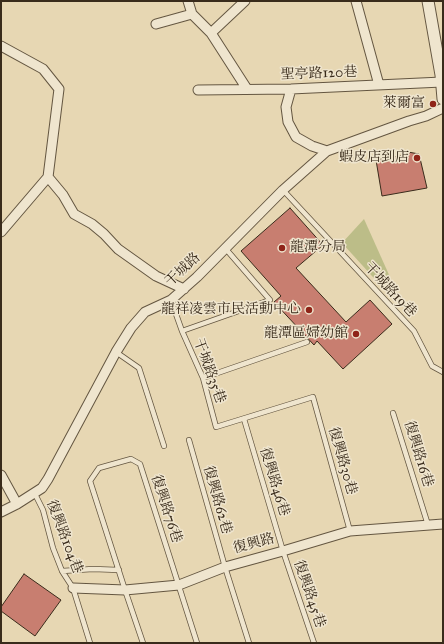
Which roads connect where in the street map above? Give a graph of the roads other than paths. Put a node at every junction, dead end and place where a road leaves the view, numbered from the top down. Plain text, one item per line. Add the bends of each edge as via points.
1 (188, 1) edge
2 (245, 1) edge
3 (356, 1) edge
4 (428, 1) edge
5 (192, 14) junction
6 (156, 24) dead end
7 (211, 33) junction
8 (1, 46) edge
9 (442, 82) junction
10 (379, 85) junction
11 (291, 89) junction
12 (198, 90) dead end
13 (247, 90) junction
14 (443, 99) edge
15 (443, 108) edge
16 (328, 151) junction
17 (48, 177) junction
18 (283, 190) junction
19 (1, 232) edge
20 (225, 248) junction
21 (184, 289) junction
22 (171, 300) junction
23 (182, 331) junction
24 (307, 342) dead end
25 (116, 352) junction
26 (443, 372) edge
27 (203, 378) junction
28 (393, 413) dead end
29 (244, 419) junction
30 (189, 440) dead end
31 (164, 446) dead end
32 (1, 475) edge
33 (35, 494) junction
34 (17, 504) junction
35 (1, 512) edge
36 (443, 524) edge
37 (428, 525) junction
38 (350, 531) junction
39 (283, 551) junction
40 (225, 567) junction
41 (119, 570) junction
42 (62, 572) junction
43 (179, 585) junction
44 (73, 588) junction
45 (125, 590) junction
46 (90, 643) edge
47 (143, 643) edge
48 (197, 643) edge
49 (249, 643) edge
50 (314, 643) edge

1 - 5 street
2 - 7 street
3 - 10 street
4 - 9 street
5 - 6 street
5 - 7 street
7 - 13 street
8 - 17 street via 43,70 59,89
9 - 10 street, 聖亭路120巷
9 - 14 street
10 - 11 street, 聖亭路120巷
11 - 13 street, 聖亭路120巷
11 - 16 street via 286,108 288,122 296,137
12 - 13 street, 聖亭路120巷
15 - 16 street, 干城路
16 - 18 street, 干城路
17 - 19 street
17 - 21 street via 74,214 92,224 118,249 156,276
18 - 20 street, 干城路
18 - 26 lane, 干城路19巷 via 414,331 432,366
20 - 21 street, 干城路
20 - 23 lane via 270,300
21 - 22 street, 干城路
22 - 23 lane, 干城路35巷
22 - 25 street, 干城路 via 145,312
23 - 27 lane, 干城路35巷
24 - 27 lane
25 - 31 lane via 138,368
25 - 33 street, 干城路 via 48,479
27 - 29 lane, 干城路35巷 via 216,427
28 - 37 lane, 復興路16巷
29 - 38 lane, 復興路30巷 via 313,397
29 - 39 lane, 復興路46巷
30 - 40 lane, 復興路62巷
32 - 34 street
33 - 34 street, 干城路
33 - 42 lane, 復興路104巷 via 43,510
34 - 35 street, 干城路
36 - 37 street, 復興路
37 - 38 street, 復興路
38 - 39 street, 復興路
39 - 40 street, 復興路
39 - 50 lane, 復興路45巷
40 - 43 street, 復興路
40 - 49 lane, 復興路62巷
41 - 42 lane
41 - 43 lane, 復興路76巷 via 90,481 99,468 131,458 140,464
41 - 45 lane
42 - 44 lane, 復興路104巷
43 - 45 street, 復興路
43 - 48 lane, 復興路76巷
44 - 45 street, 復興路
44 - 46 lane, 復興路104巷
45 - 47 lane

